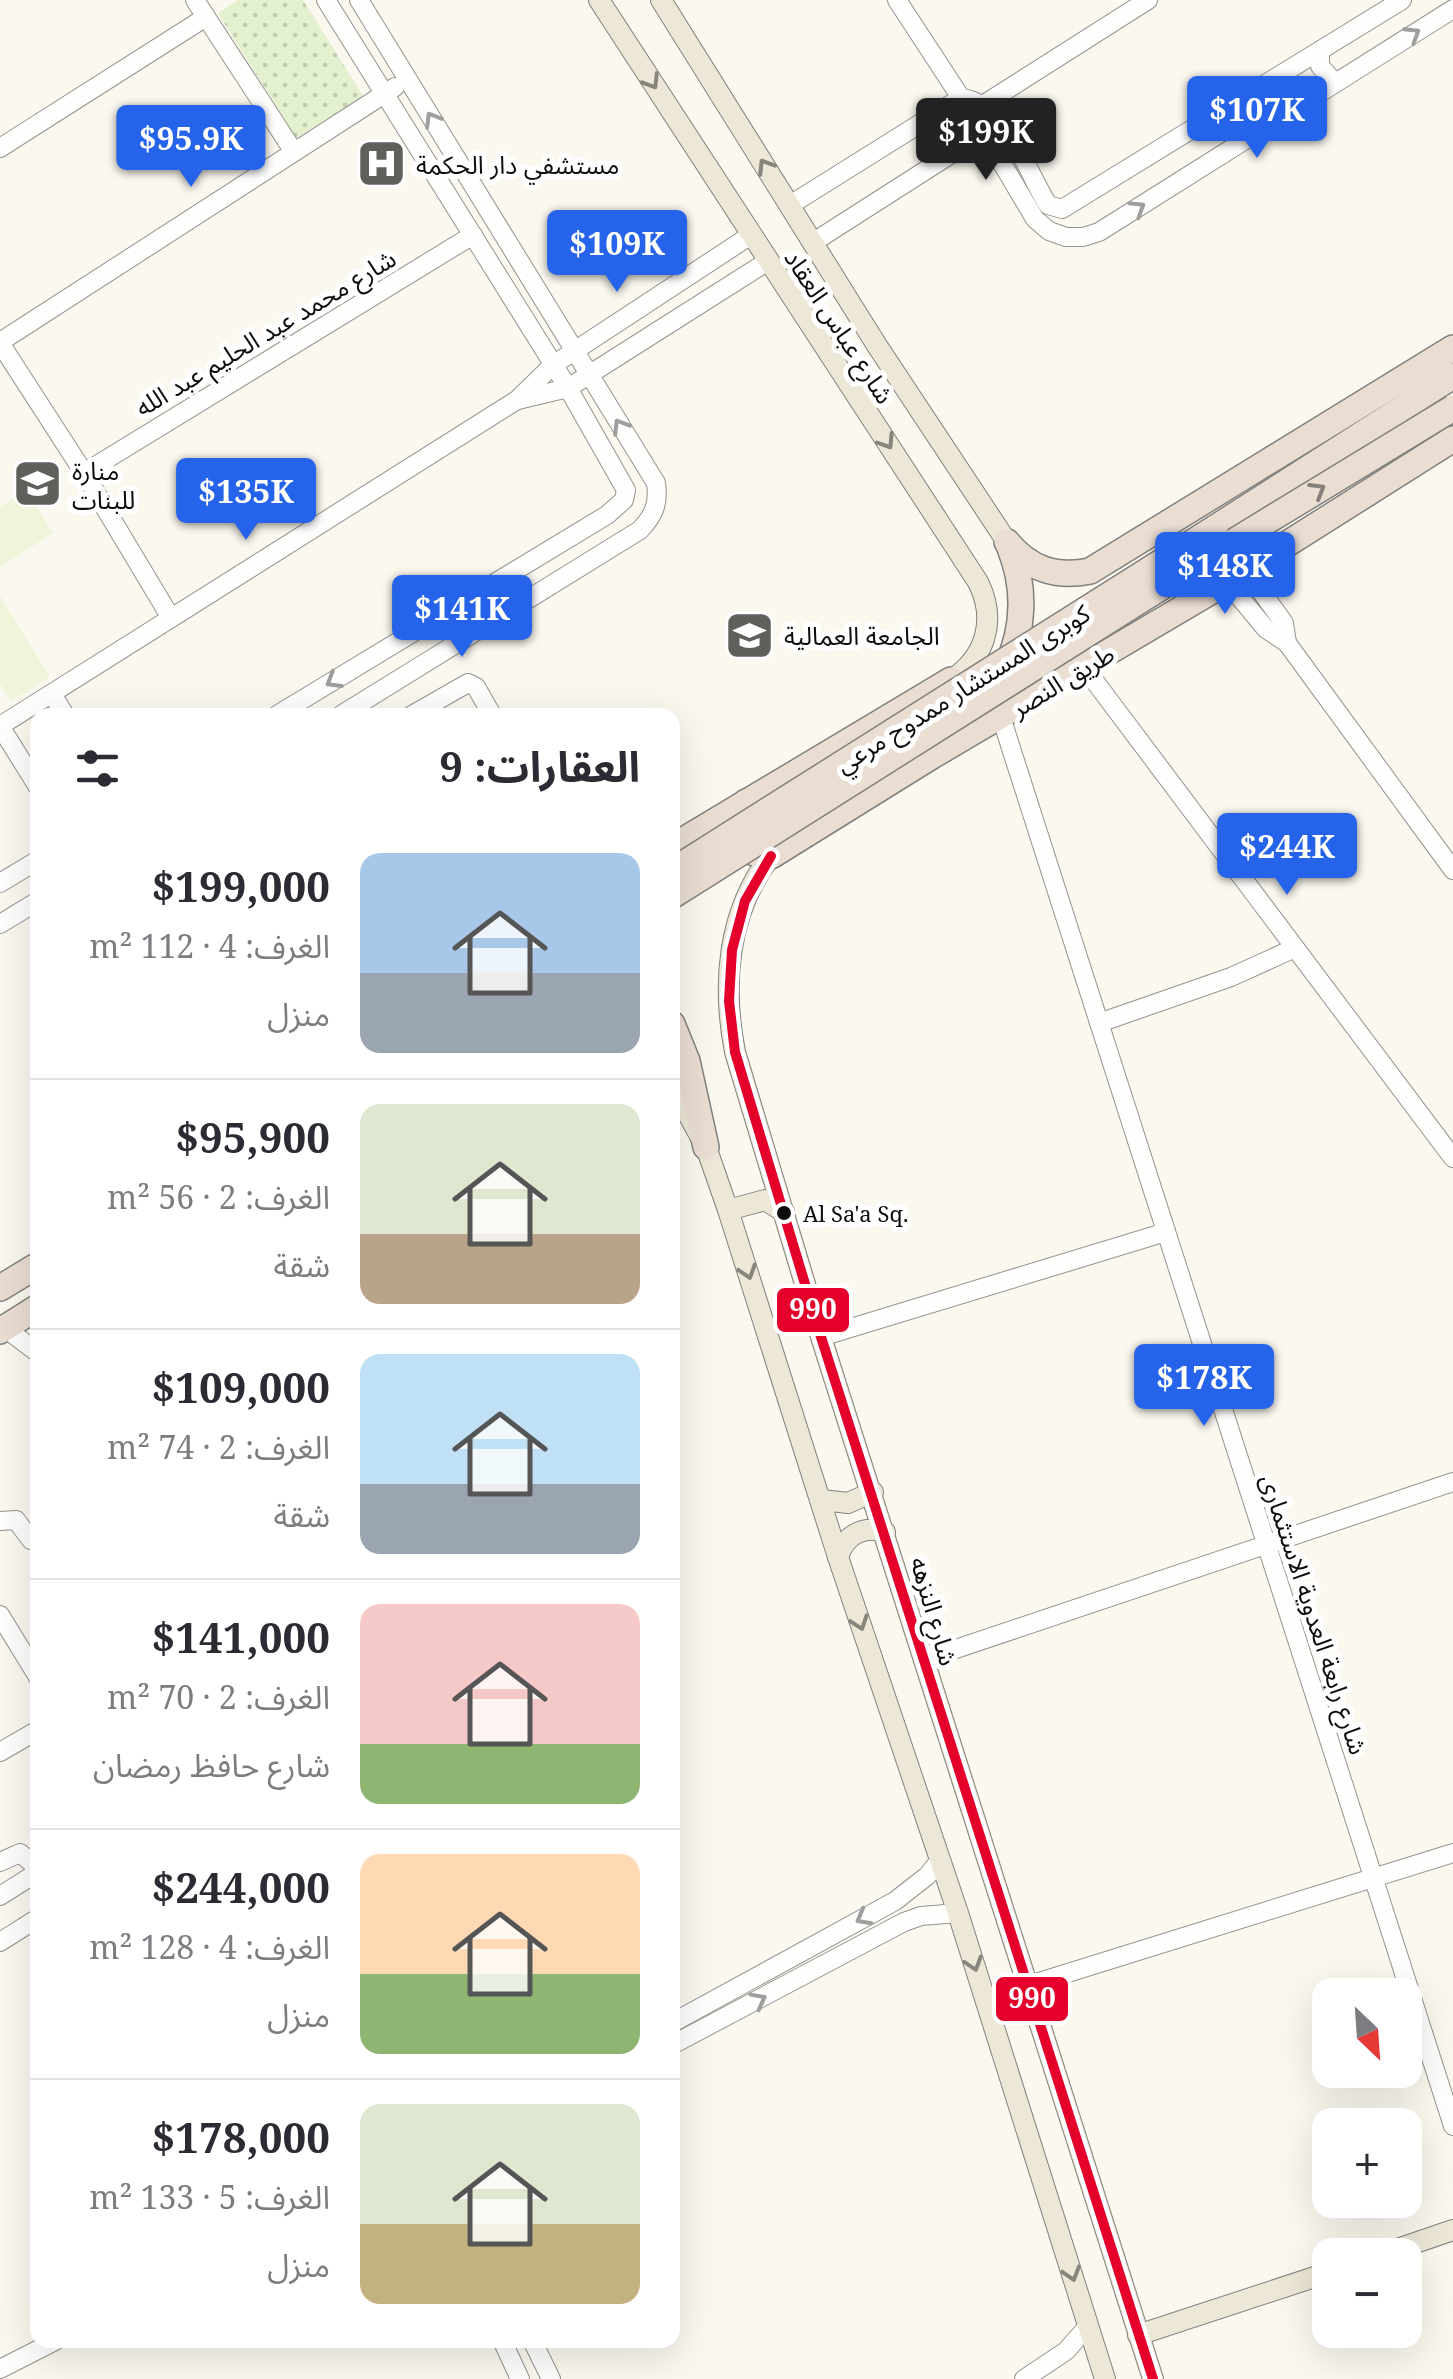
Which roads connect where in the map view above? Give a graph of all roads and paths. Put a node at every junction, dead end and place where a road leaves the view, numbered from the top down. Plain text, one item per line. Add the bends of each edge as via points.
1 (195, 0) edge
2 (326, 0) edge
3 (359, 0) edge
4 (600, 0) edge
5 (661, 0) edge
6 (897, 0) edge
7 (1148, 0) edge
8 (1402, 0) edge
9 (1453, 9) edge
10 (206, 17) junction
11 (1320, 51) junction
12 (1283, 74) junction
13 (408, 79) junction
14 (1335, 84) junction
15 (385, 93) junction
16 (972, 105) junction
17 (1300, 106) junction
18 (984, 133) junction
19 (0, 148) edge
20 (294, 152) junction
21 (790, 205) junction
22 (473, 234) junction
23 (751, 234) junction
24 (812, 243) junction
25 (768, 262) junction
26 (0, 342) edge
27 (1453, 348) edge
28 (574, 352) junction
29 (554, 365) junction
30 (588, 375) junction
31 (1453, 376) edge
32 (568, 388) junction
33 (517, 400) junction
34 (1453, 408) edge
35 (1453, 438) edge
36 (84, 472) junction
37 (600, 519) junction
38 (1007, 542) junction
39 (615, 545) junction
40 (1102, 566) junction
41 (1236, 576) junction
42 (171, 618) junction
43 (1160, 622) junction
44 (1084, 667) junction
45 (950, 680) joint
46 (52, 694) junction
47 (61, 708) edge
48 (288, 708) edge
49 (351, 708) edge
50 (423, 708) edge
51 (488, 708) edge
52 (1001, 717) junction
53 (0, 726) edge
54 (932, 756) junction
55 (30, 774) edge
56 (741, 806) junction
57 (680, 841) edge
58 (771, 856) junction
59 (30, 865) edge
60 (680, 866) edge
61 (1453, 870) edge
62 (680, 872) edge
63 (0, 883) edge
64 (680, 891) edge
65 (30, 906) edge
66 (0, 924) edge
67 (1295, 948) junction
68 (1099, 1023) junction
69 (680, 1045) edge
70 (680, 1100) edge
71 (706, 1147) junction
72 (1453, 1158) edge
73 (728, 1210) junction
74 (784, 1212) junction
75 (1166, 1232) junction
76 (30, 1270) edge
77 (0, 1288) edge
78 (30, 1312) edge
79 (2, 1329) edge
80 (822, 1337) junction
81 (30, 1348) edge
82 (1453, 1482) edge
83 (872, 1492) junction
84 (822, 1500) junction
85 (0, 1521) edge
86 (886, 1532) junction
87 (30, 1539) edge
88 (1266, 1545) junction
89 (838, 1558) junction
90 (0, 1615) edge
91 (923, 1660) junction
92 (30, 1665) edge
93 (30, 1735) edge
94 (0, 1752) edge
95 (1453, 1853) edge
96 (30, 1860) edge
97 (940, 1860) junction
98 (0, 1862) edge
99 (30, 1875) edge
100 (1373, 1878) junction
101 (0, 1896) edge
102 (895, 1901) junction
103 (958, 1913) junction
104 (904, 1922) junction
105 (30, 1923) edge
106 (0, 1942) edge
107 (1026, 1986) junction
108 (680, 2019) edge
109 (680, 2042) edge
110 (1453, 2126) edge
111 (1453, 2230) edge
112 (1422, 2241) edge
113 (1312, 2278) edge
114 (1088, 2326) junction
115 (1138, 2335) junction
116 (41, 2348) edge
117 (506, 2348) edge
118 (536, 2348) edge
119 (0, 2369) edge
120 (1057, 2370) edge
121 (520, 2379) edge
122 (550, 2379) edge
123 (1024, 2379) edge
124 (1102, 2379) edge
125 (1152, 2379) edge

1 - 10 street
2 - 15 street
3 - 13 street
4 -> 23 main road, شارع عباس العقاد
21 -> 5 main road, شارع عباس العقاد
6 - 16 street
7 - 16 street
8 - 11 street
14 -> 9 street
10 - 19 street
10 - 20 street
11 - 12 street
11 - 14 street via 1320,66
12 - 16 street via 1058,209 1048,205 999,118
12 - 17 street via 1298,84
13 - 15 street
28 -> 13 street
14 - 17 street
15 - 20 street
15 - 22 street
16 - 18 street via 989,122
16 - 21 street
18 -> 17 street via 1035,219 1074,238 1100,232
18 - 24 street
20 - 26 street
21 - 24 main road, شارع عباس العقاد
22 - 29 street
22 - 36 street, شارع محمد عبد الحليم عبد الله
23 - 25 main road, شارع عباس العقاد
23 - 28 street
24 - 38 main road, شارع عباس العقاد
25 - 30 street
25 -> 45 main road, شارع عباس العقاد via 984,594 984,643
26 - 36 street
27 - 40 highway
28 - 29 street
28 - 30 street
29 - 32 street
29 - 33 street
30 - 32 street
39 -> 30 street via 655,512 656,483
31 - 60 highway, كوبرى المستشار ممدوح مرعي, bridge
32 - 33 street
32 - 37 street via 626,490 624,500
33 - 42 street
64 -> 34 highway, كوبرى المستشار ممدوح مرعي, bridge
35 - 41 highway, طريق النصر
36 - 42 street
37 - 39 street
37 -> 48 street
38 - 40 highway via 1050,572
38 - 54 highway via 1021,608 1011,659
39 - 49 street
40 - 43 highway via 1100,588 1109,608 1127,621
41 - 43 highway, طريق النصر
41 - 61 street via 1266,629 1288,643
42 - 46 street
43 - 44 highway, طريق النصر
44 - 52 highway, طريق النصر
44 - 67 street
45 - 56 highway
46 - 47 street
46 - 53 street
50 - 51 street via 468,683
52 - 54 highway, طريق النصر
52 - 68 street, شارع رابعة العدوية الاستثمارى
53 - 55 street
54 - 58 highway, طريق النصر
56 - 57 highway
56 - 58 highway via 735,832 742,846
56 - 62 highway via 696,846
58 - 74 main road, شارع النزهه via 744,902 728,994 736,1052
59 - 63 street
65 - 66 street
67 - 68 street
67 - 72 street
68 - 75 street, شارع رابعة العدوية الاستثمارى
69 - 71 highway
70 - 71 main road
71 - 73 main road
73 - 74 main road via 766,1200
73 -> 84 main road
74 - 80 main road, شارع النزهه
75 - 80 street
75 - 88 street, شارع رابعة العدوية الاستثمارى
76 - 77 highway
78 - 79 highway
79 - 81 street
80 - 83 main road, شارع النزهه
82 - 88 street
83 - 84 main road via 848,1503
83 - 86 main road, شارع النزهه
84 - 89 main road
85 - 87 street via 16,1520
86 - 89 main road via 860,1531
86 - 91 main road, شارع النزهه
88 - 91 street
88 - 100 street, شارع رابعة العدوية الاستثمارى
89 -> 97 main road
90 - 92 street
91 - 107 main road, شارع النزهه
93 - 94 street
95 - 100 street
96 - 98 street via 20,1853
97 - 102 street
97 - 103 main road
99 - 101 street
100 - 107 street
100 - 110 street, شارع رابعة العدوية الاستثمارى
102 - 104 street
102 -> 108 street
103 - 104 street
103 -> 114 main road
109 -> 104 street
105 - 106 street
107 - 115 main road, شارع النزهه
111 - 112 main road
113 - 115 main road
114 - 120 street
114 - 124 main road
115 - 125 main road, شارع النزهه
116 - 119 street
117 - 121 street
118 - 122 street
120 - 123 street

